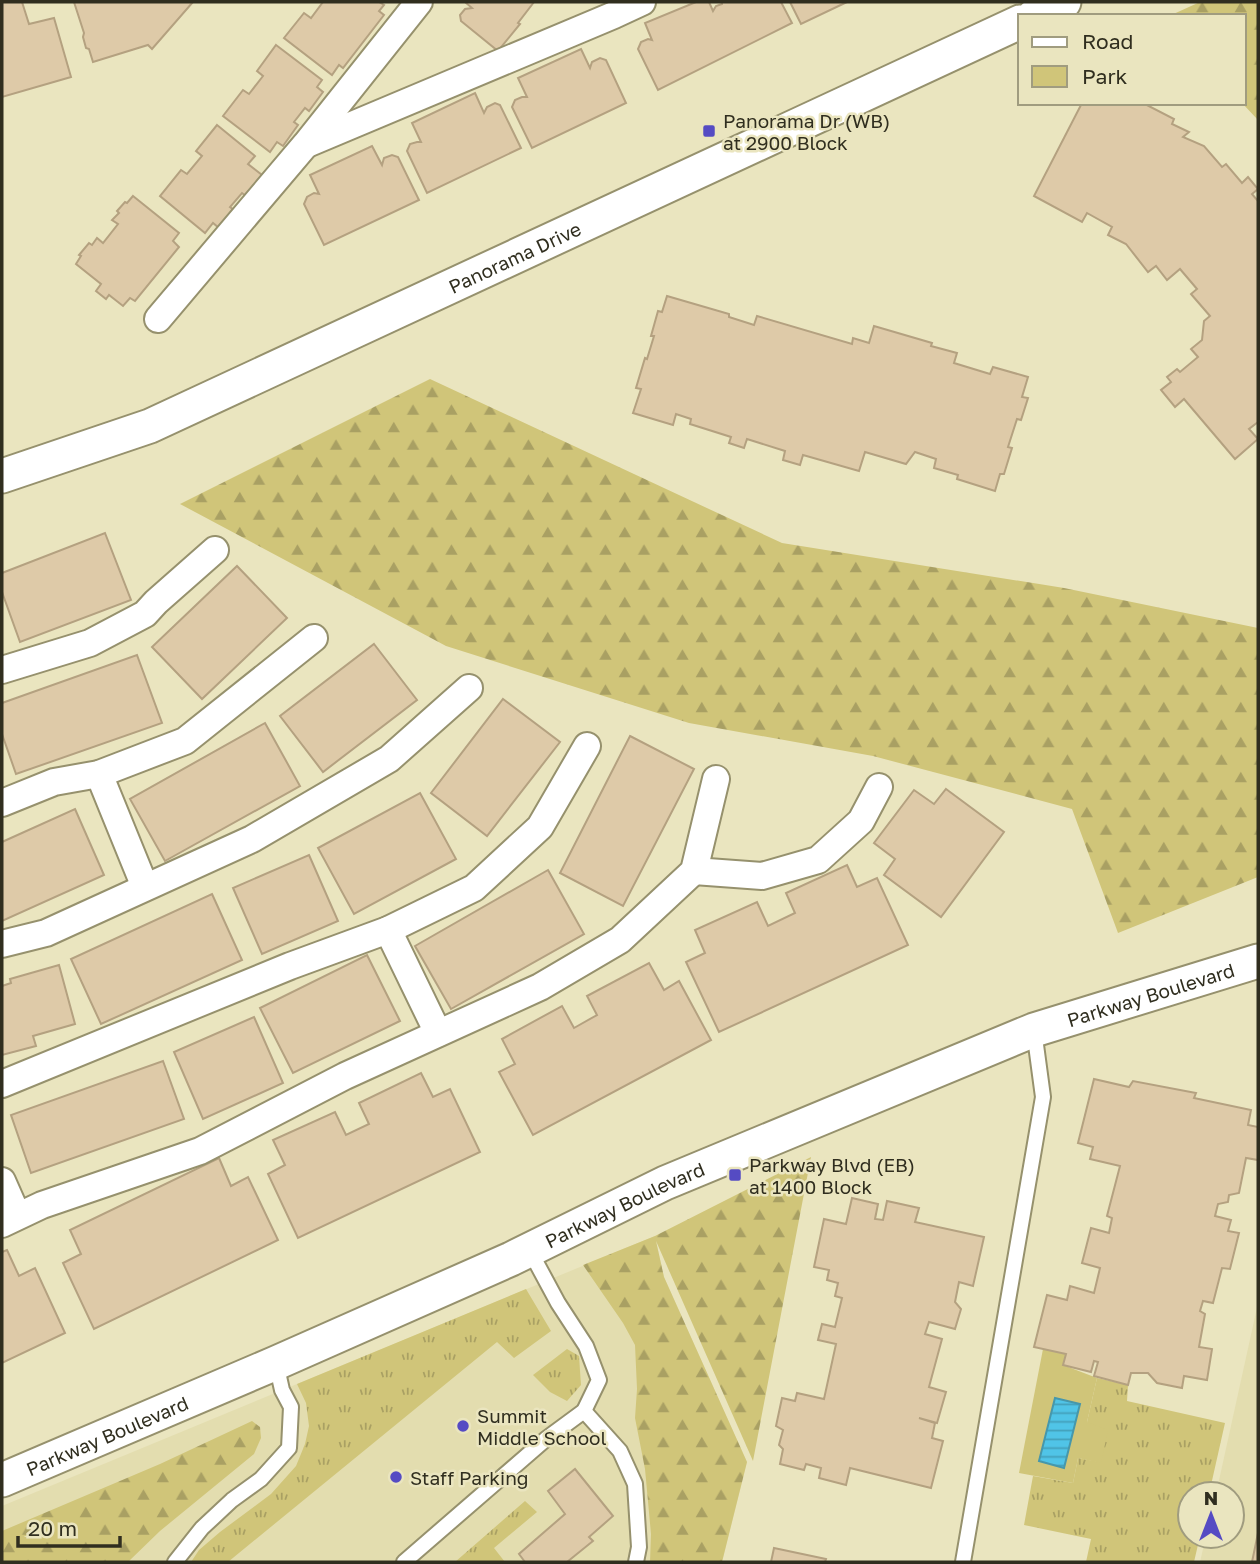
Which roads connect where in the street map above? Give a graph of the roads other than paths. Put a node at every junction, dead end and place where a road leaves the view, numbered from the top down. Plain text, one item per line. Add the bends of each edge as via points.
1 (419, 2) edge
2 (642, 2) edge
3 (1064, 2) edge
4 (1038, 14) edge
5 (1018, 23) edge
6 (306, 144) junction
7 (158, 319) dead end
8 (2, 476) edge
9 (215, 550) dead end
10 (314, 638) dead end
11 (2, 670) edge
12 (469, 688) dead end
13 (587, 746) dead end
14 (99, 775) junction
15 (716, 779) dead end
16 (879, 787) dead end
17 (2, 803) edge
18 (694, 871) junction
19 (145, 887) junction
20 (388, 930) junction
21 (2, 944) edge
22 (1258, 961) edge
23 (1034, 1030) junction
24 (438, 1033) junction
25 (2, 1084) edge
26 (2, 1181) edge
27 (9, 1219) edge
28 (530, 1251) junction
29 (276, 1363) junction
30 (584, 1411) junction
31 (2, 1480) edge
32 (639, 1547) junction
33 (175, 1562) edge
34 (404, 1562) edge
35 (626, 1562) edge
36 (636, 1562) edge
37 (963, 1562) edge

1 - 6 street
2 - 6 street
3 - 4 street
5 - 8 street, Panorama Drive via 150,426
6 - 7 street
9 - 11 street via 145,614 90,643
10 - 14 street via 185,741
12 - 19 street via 389,759 252,839
13 - 20 street via 540,827 474,888
14 - 17 street via 54,782
14 - 19 street
15 - 18 street
16 - 18 street via 861,821 818,860 762,876
18 - 24 street via 620,940 540,987
19 - 21 street via 46,933
20 - 24 street
20 - 25 street
22 - 23 street, Parkway Boulevard
23 - 28 street, Parkway Boulevard via 664,1183
23 - 37 lane via 1043,1097
24 - 27 street via 200,1151
26 - 27 street
28 - 29 street, Parkway Boulevard
28 - 30 lane via 586,1346 599,1380
29 - 31 street, Parkway Boulevard
29 - 33 lane via 282,1390 292,1407 289,1448 261,1479 202,1528
30 - 32 lane via 620,1451 635,1484
30 - 34 lane
32 - 35 lane
32 - 36 lane

